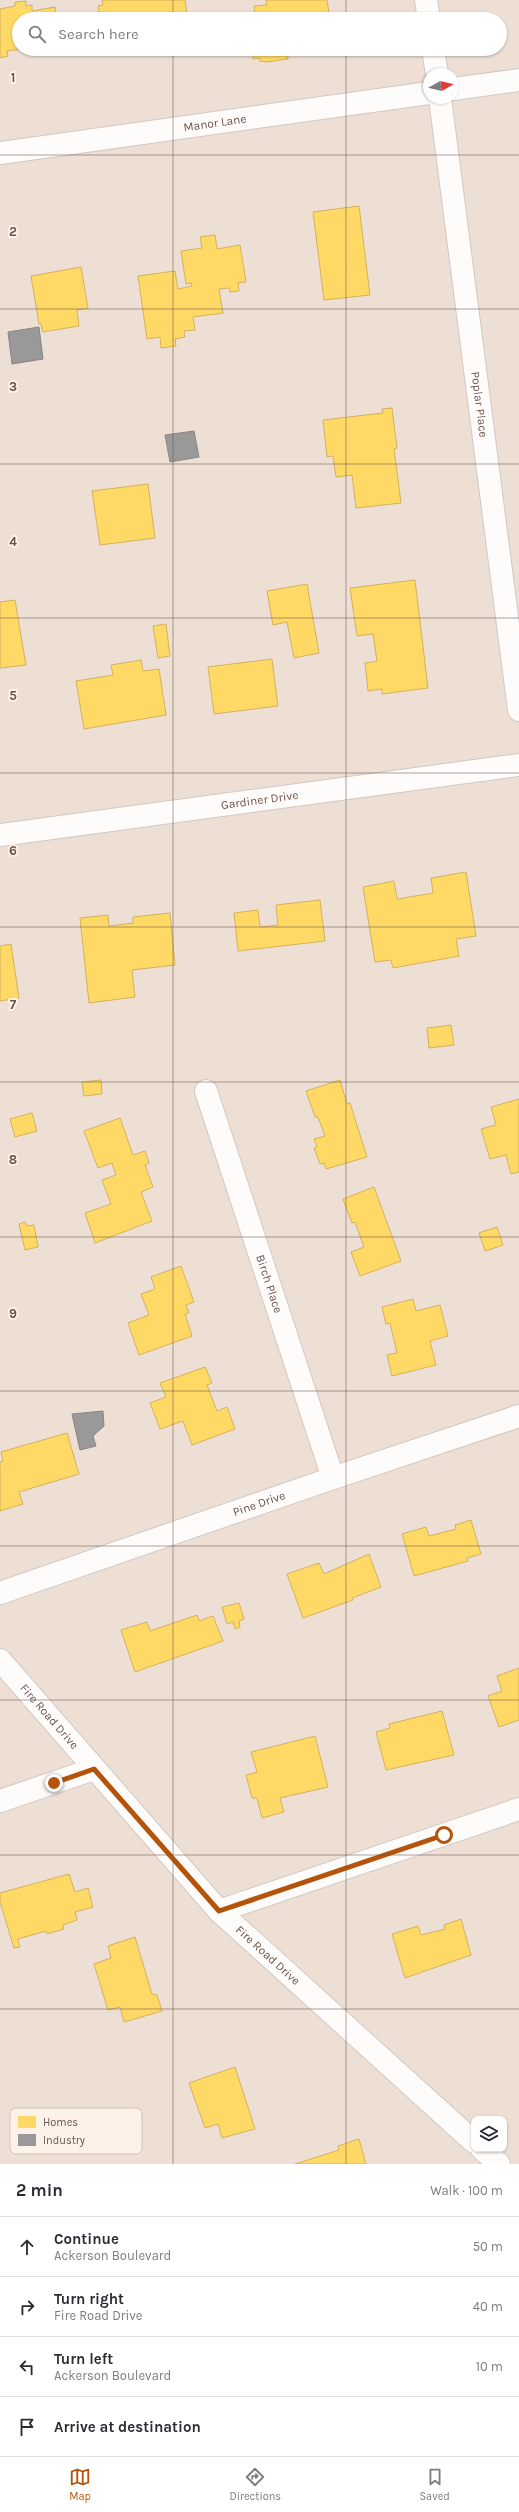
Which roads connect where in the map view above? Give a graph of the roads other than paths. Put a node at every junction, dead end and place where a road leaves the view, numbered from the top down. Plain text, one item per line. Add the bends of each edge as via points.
1 (426, 0) edge
2 (428, 12) edge
3 (434, 56) edge
4 (436, 68) edge
5 (519, 80) edge
6 (459, 88) edge
7 (423, 94) edge
8 (441, 104) edge
9 (0, 153) edge
10 (519, 710) edge
11 (519, 765) edge
12 (0, 835) edge
13 (206, 1090) dead end
14 (519, 1416) edge
15 (333, 1478) junction
16 (0, 1593) edge
17 (0, 1660) edge
18 (94, 1769) junction
19 (0, 1800) edge
20 (519, 1809) edge
21 (219, 1911) junction
22 (471, 2139) edge
23 (485, 2152) edge
24 (498, 2164) edge

1 - 2 street
3 - 4 street
5 - 6 street
7 - 9 street, Manor Lane
8 - 10 street, Poplar Place
11 - 12 street, Gardiner Drive
13 - 15 street, Birch Place
14 - 15 street, Pine Drive
15 - 16 street, Pine Drive
17 - 18 street, Fire Road Drive
18 - 19 street
18 - 21 street, Fire Road Drive
20 - 21 street
21 - 22 street, Fire Road Drive
23 - 24 street

